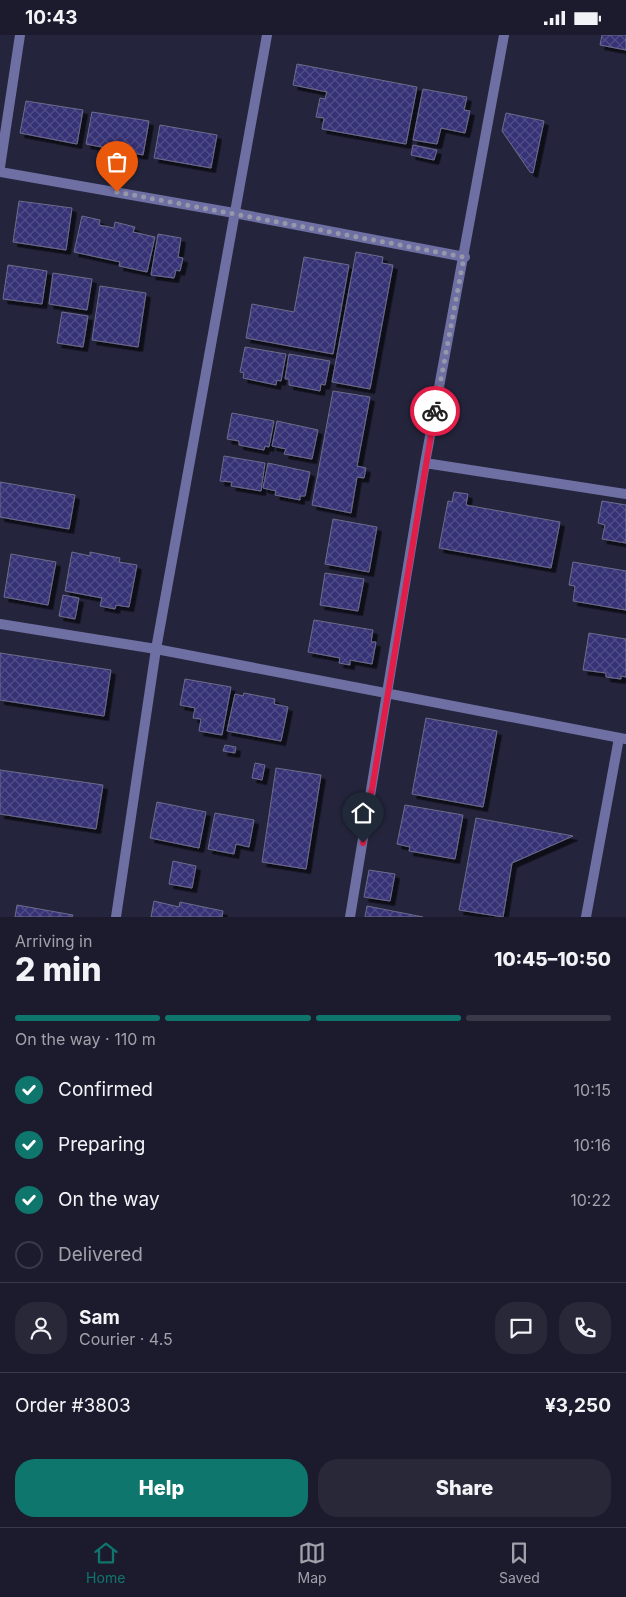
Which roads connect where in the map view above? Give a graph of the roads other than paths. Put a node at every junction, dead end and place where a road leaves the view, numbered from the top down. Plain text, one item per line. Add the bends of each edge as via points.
1 (20, 35) edge
2 (267, 35) edge
3 (504, 35) edge
4 (0, 167) edge
5 (0, 172) edge
6 (234, 213) junction
7 (464, 257) junction
8 (425, 463) junction
9 (626, 494) edge
10 (0, 624) edge
11 (156, 649) junction
12 (388, 695) junction
13 (622, 739) edge
14 (116, 917) edge
15 (350, 917) edge
16 (586, 917) edge

1 - 4 street
2 - 6 street
3 - 7 street
5 - 6 street
6 - 7 street
6 - 11 street
7 - 8 street
8 - 9 street
8 - 12 street
10 - 11 street
11 - 12 street
11 - 14 street
12 - 13 street
12 - 15 street
13 - 16 street

